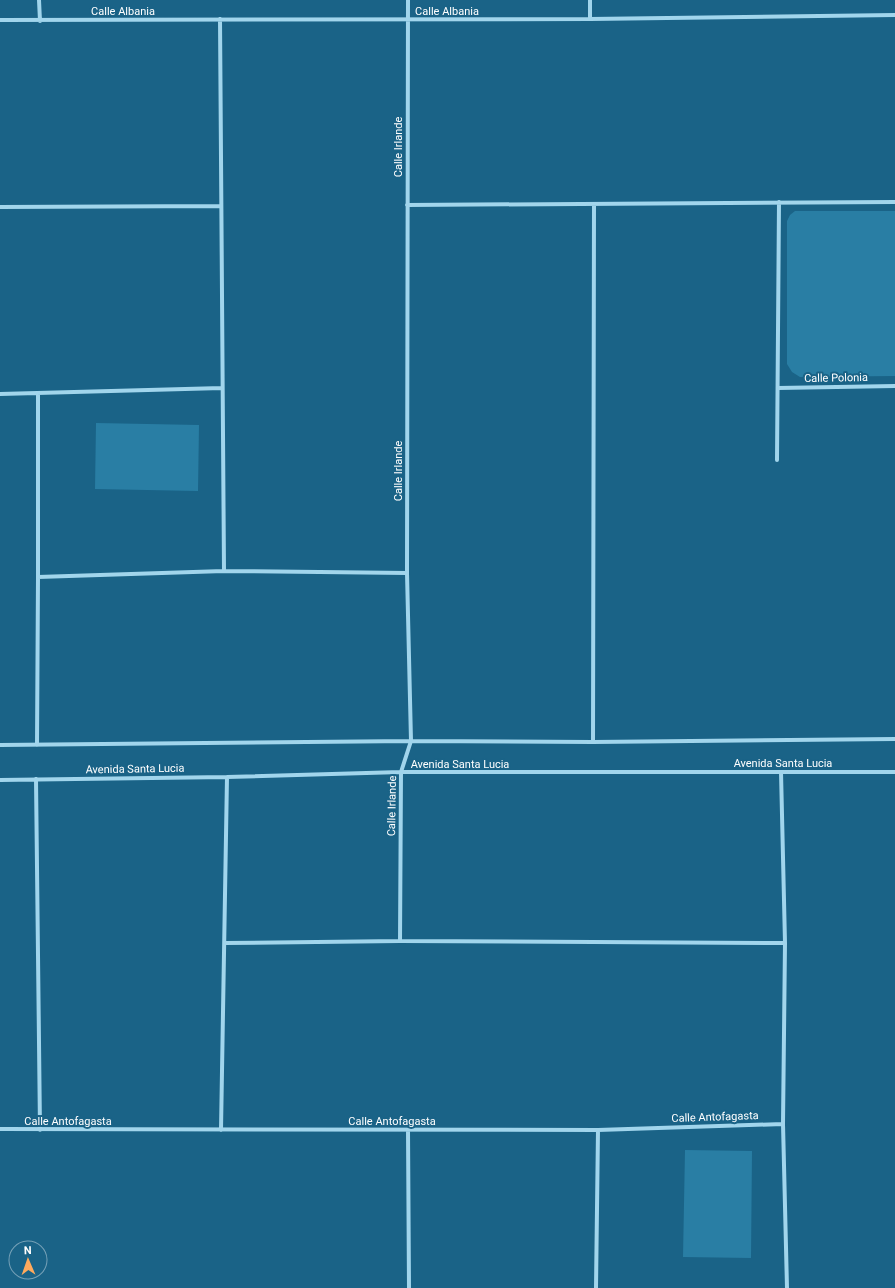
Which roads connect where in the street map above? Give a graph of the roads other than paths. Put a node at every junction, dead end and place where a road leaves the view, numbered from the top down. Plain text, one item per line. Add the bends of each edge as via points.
1 (39, 0) edge
2 (408, 0) edge
3 (590, 0) edge
4 (895, 15) edge
5 (220, 19) junction
6 (590, 19) junction
7 (0, 20) edge
8 (408, 20) junction
9 (40, 21) junction
10 (779, 202) junction
11 (895, 202) edge
12 (594, 204) junction
13 (407, 205) junction
14 (221, 206) junction
15 (0, 207) edge
16 (895, 386) edge
17 (222, 388) junction
18 (778, 388) junction
19 (38, 393) junction
20 (0, 394) edge
21 (777, 460) dead end
22 (224, 571) junction
23 (407, 573) junction
24 (38, 577) junction
25 (895, 739) edge
26 (410, 741) junction
27 (593, 742) junction
28 (0, 745) edge
29 (37, 745) junction
30 (400, 772) junction
31 (781, 772) junction
32 (895, 772) edge
33 (227, 777) junction
34 (36, 779) junction
35 (0, 780) edge
36 (400, 941) junction
37 (785, 942) junction
38 (225, 943) junction
39 (784, 1124) junction
40 (0, 1130) edge
41 (40, 1130) junction
42 (221, 1130) junction
43 (408, 1130) junction
44 (598, 1130) junction
45 (409, 1288) edge
46 (596, 1288) edge
47 (787, 1288) edge

1 - 9 street
2 - 8 street, Calle Irlande
3 - 6 street
4 - 6 street, Calle Albania
5 - 8 street, Calle Albania
5 - 9 street, Calle Albania
5 - 14 street
6 - 8 street, Calle Albania
7 - 9 street, Calle Albania
8 - 13 street, Calle Irlande
10 - 11 street
10 - 12 street
10 - 18 street
12 - 13 street
12 - 27 street
13 - 23 street, Calle Irlande
14 - 15 street
14 - 17 street
16 - 18 street, Calle Polonia
17 - 19 street
17 - 22 street
18 - 21 street
19 - 20 street
19 - 24 street
22 - 23 street
22 - 24 street
23 - 26 street, Calle Irlande
24 - 29 street
25 - 27 street, Avenida Santa Lucia
26 - 27 street, Avenida Santa Lucia
26 - 29 street, Avenida Santa Lucia
26 - 30 street, Calle Irlande
28 - 29 street, Avenida Santa Lucia
30 - 31 street, Avenida Santa Lucia
30 - 33 street, Avenida Santa Lucia
30 - 36 street, Calle Irlande
31 - 32 street, Avenida Santa Lucia
31 - 37 street
33 - 34 street, Avenida Santa Lucia
33 - 38 street
34 - 35 street, Avenida Santa Lucia
34 - 41 street
36 - 37 street
36 - 38 street
37 - 39 street
38 - 42 street
39 - 44 street, Calle Antofagasta
39 - 47 street
40 - 41 street, Calle Antofagasta
41 - 42 street, Calle Antofagasta
42 - 43 street, Calle Antofagasta
43 - 44 street, Calle Antofagasta
43 - 45 street
44 - 46 street

